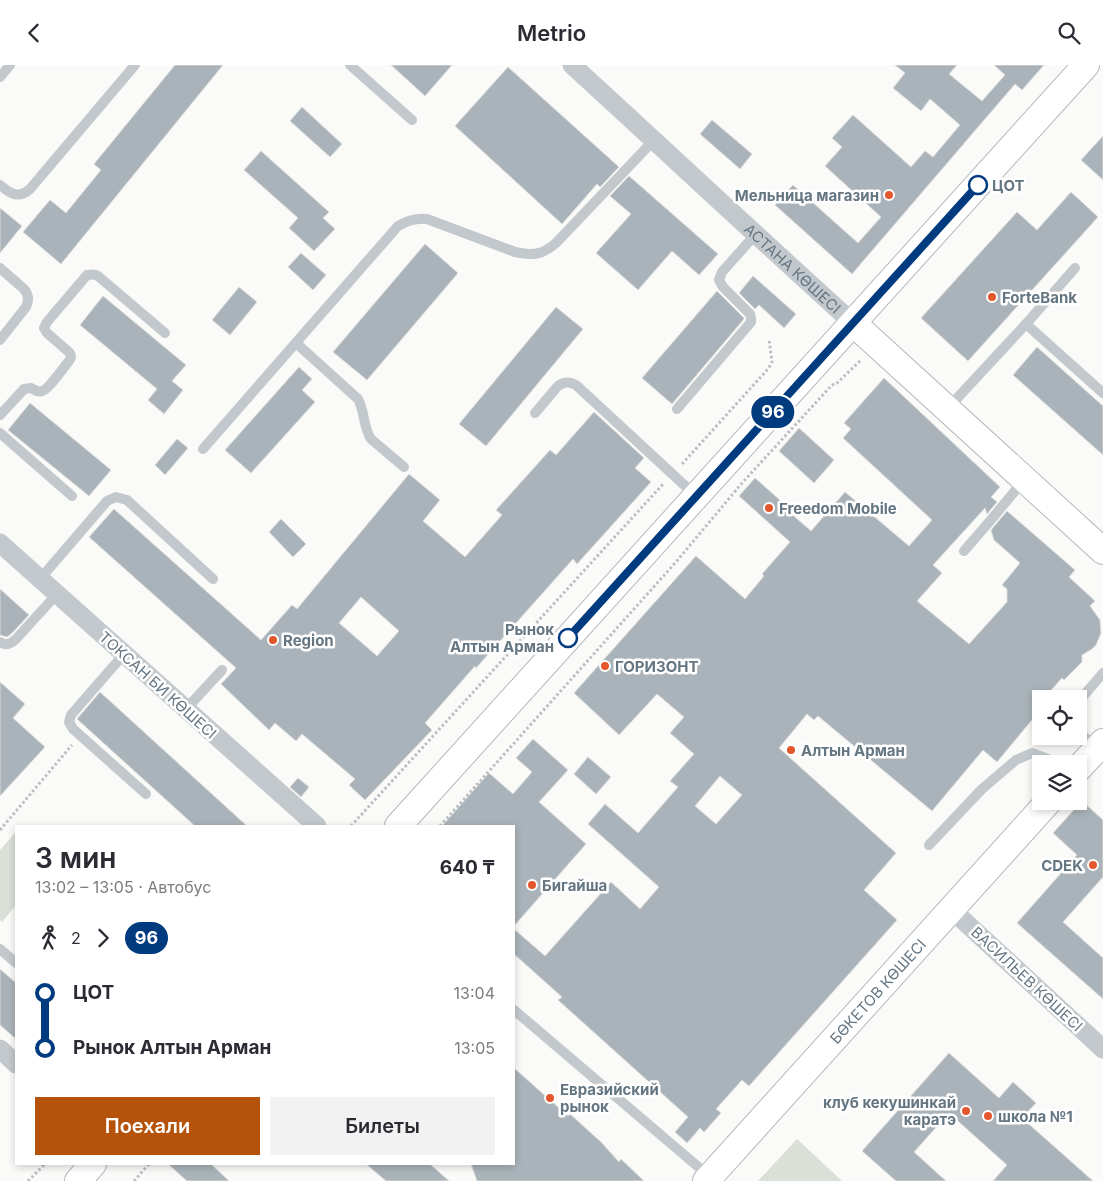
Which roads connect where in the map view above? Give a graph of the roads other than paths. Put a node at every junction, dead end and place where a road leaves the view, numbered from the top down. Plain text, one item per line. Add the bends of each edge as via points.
1 (10, 65) edge
2 (135, 65) edge
3 (350, 65) edge
4 (572, 65) edge
5 (1086, 65) edge
6 (0, 77) edge
7 (412, 120) dead end
8 (654, 140) junction
9 (0, 185) edge
10 (755, 235) junction
11 (0, 268) edge
12 (1075, 268) dead end
13 (853, 323) junction
14 (1026, 324) junction
15 (165, 333) dead end
16 (0, 340) edge
17 (296, 343) junction
18 (1103, 393) edge
19 (678, 409) dead end
20 (948, 409) junction
21 (535, 413) dead end
22 (0, 415) edge
23 (0, 433) edge
24 (203, 449) dead end
25 (404, 467) dead end
26 (1025, 479) junction
27 (72, 496) dead end
28 (696, 496) junction
29 (0, 543) edge
30 (964, 551) dead end
31 (1103, 551) edge
32 (40, 579) junction
33 (213, 579) dead end
34 (57, 594) junction
35 (0, 642) edge
36 (124, 654) junction
37 (222, 670) dead end
38 (1103, 673) edge
39 (1087, 692) edge
40 (186, 709) junction
41 (1093, 741) edge
42 (1037, 755) edge
43 (1086, 755) edge
44 (146, 794) dead end
45 (1041, 810) edge
46 (316, 825) edge
47 (399, 825) edge
48 (929, 845) dead end
49 (952, 910) junction
50 (0, 949) edge
51 (15, 962) edge
52 (515, 1011) edge
53 (0, 1049) edge
54 (1103, 1049) edge
55 (15, 1062) edge
56 (92, 1165) edge
57 (708, 1179) edge
58 (78, 1181) edge

1 - 6 lane
2 - 9 lane via 25,194 13,194
3 - 7 lane
4 - 8 street, АСТАНА КӨШЕСІ
5 - 13 main road
8 - 10 street, АСТАНА КӨШЕСІ
8 - 17 lane via 556,243 538,254 515,252 427,219 419,218 398,226
10 - 13 street, АСТАНА КӨШЕСІ
10 - 19 lane via 722,271 719,280 750,314 751,322
11 - 16 lane via 28,293 26,307
12 - 14 lane
13 - 20 main road, АСТАНА КӨШЕСІ
13 - 28 main road
14 - 18 lane
14 - 20 lane
15 - 22 lane via 98,276 87,275 44,328 70,353 69,361 46,389 40,392 24,389
17 - 24 lane
17 - 25 lane via 358,399 371,439
20 - 26 main road, АСТАНА КӨШЕСІ
21 - 28 lane via 562,384 576,385
23 - 27 lane
26 - 30 lane
26 - 31 main road, АСТАНА КӨШЕСІ
28 - 47 main road
29 - 32 street, ТОКСАН БИ КӨШЕСІ
32 - 33 lane via 106,501 116,497 127,500
32 - 34 street, ТОКСАН БИ КӨШЕСІ
34 - 35 lane via 12,643
34 - 36 street, ТОКСАН БИ КӨШЕСІ
36 - 40 street, ТОКСАН БИ КӨШЕСІ
36 - 44 lane via 71,715 69,722
37 - 40 lane
38 - 39 lane
40 - 46 street, ТОКСАН БИ КӨШЕСІ
41 - 43 main road
42 - 48 lane via 1032,753 1016,760 982,789
45 - 49 main road, БӨКЕТОВ КӨШЕСІ
49 - 54 street, ВАСИЛЬЕВ КӨШЕСІ
49 - 57 main road, БӨКЕТОВ КӨШЕСІ
50 - 51 lane
52 - 57 lane
53 - 55 street
56 - 58 main road

